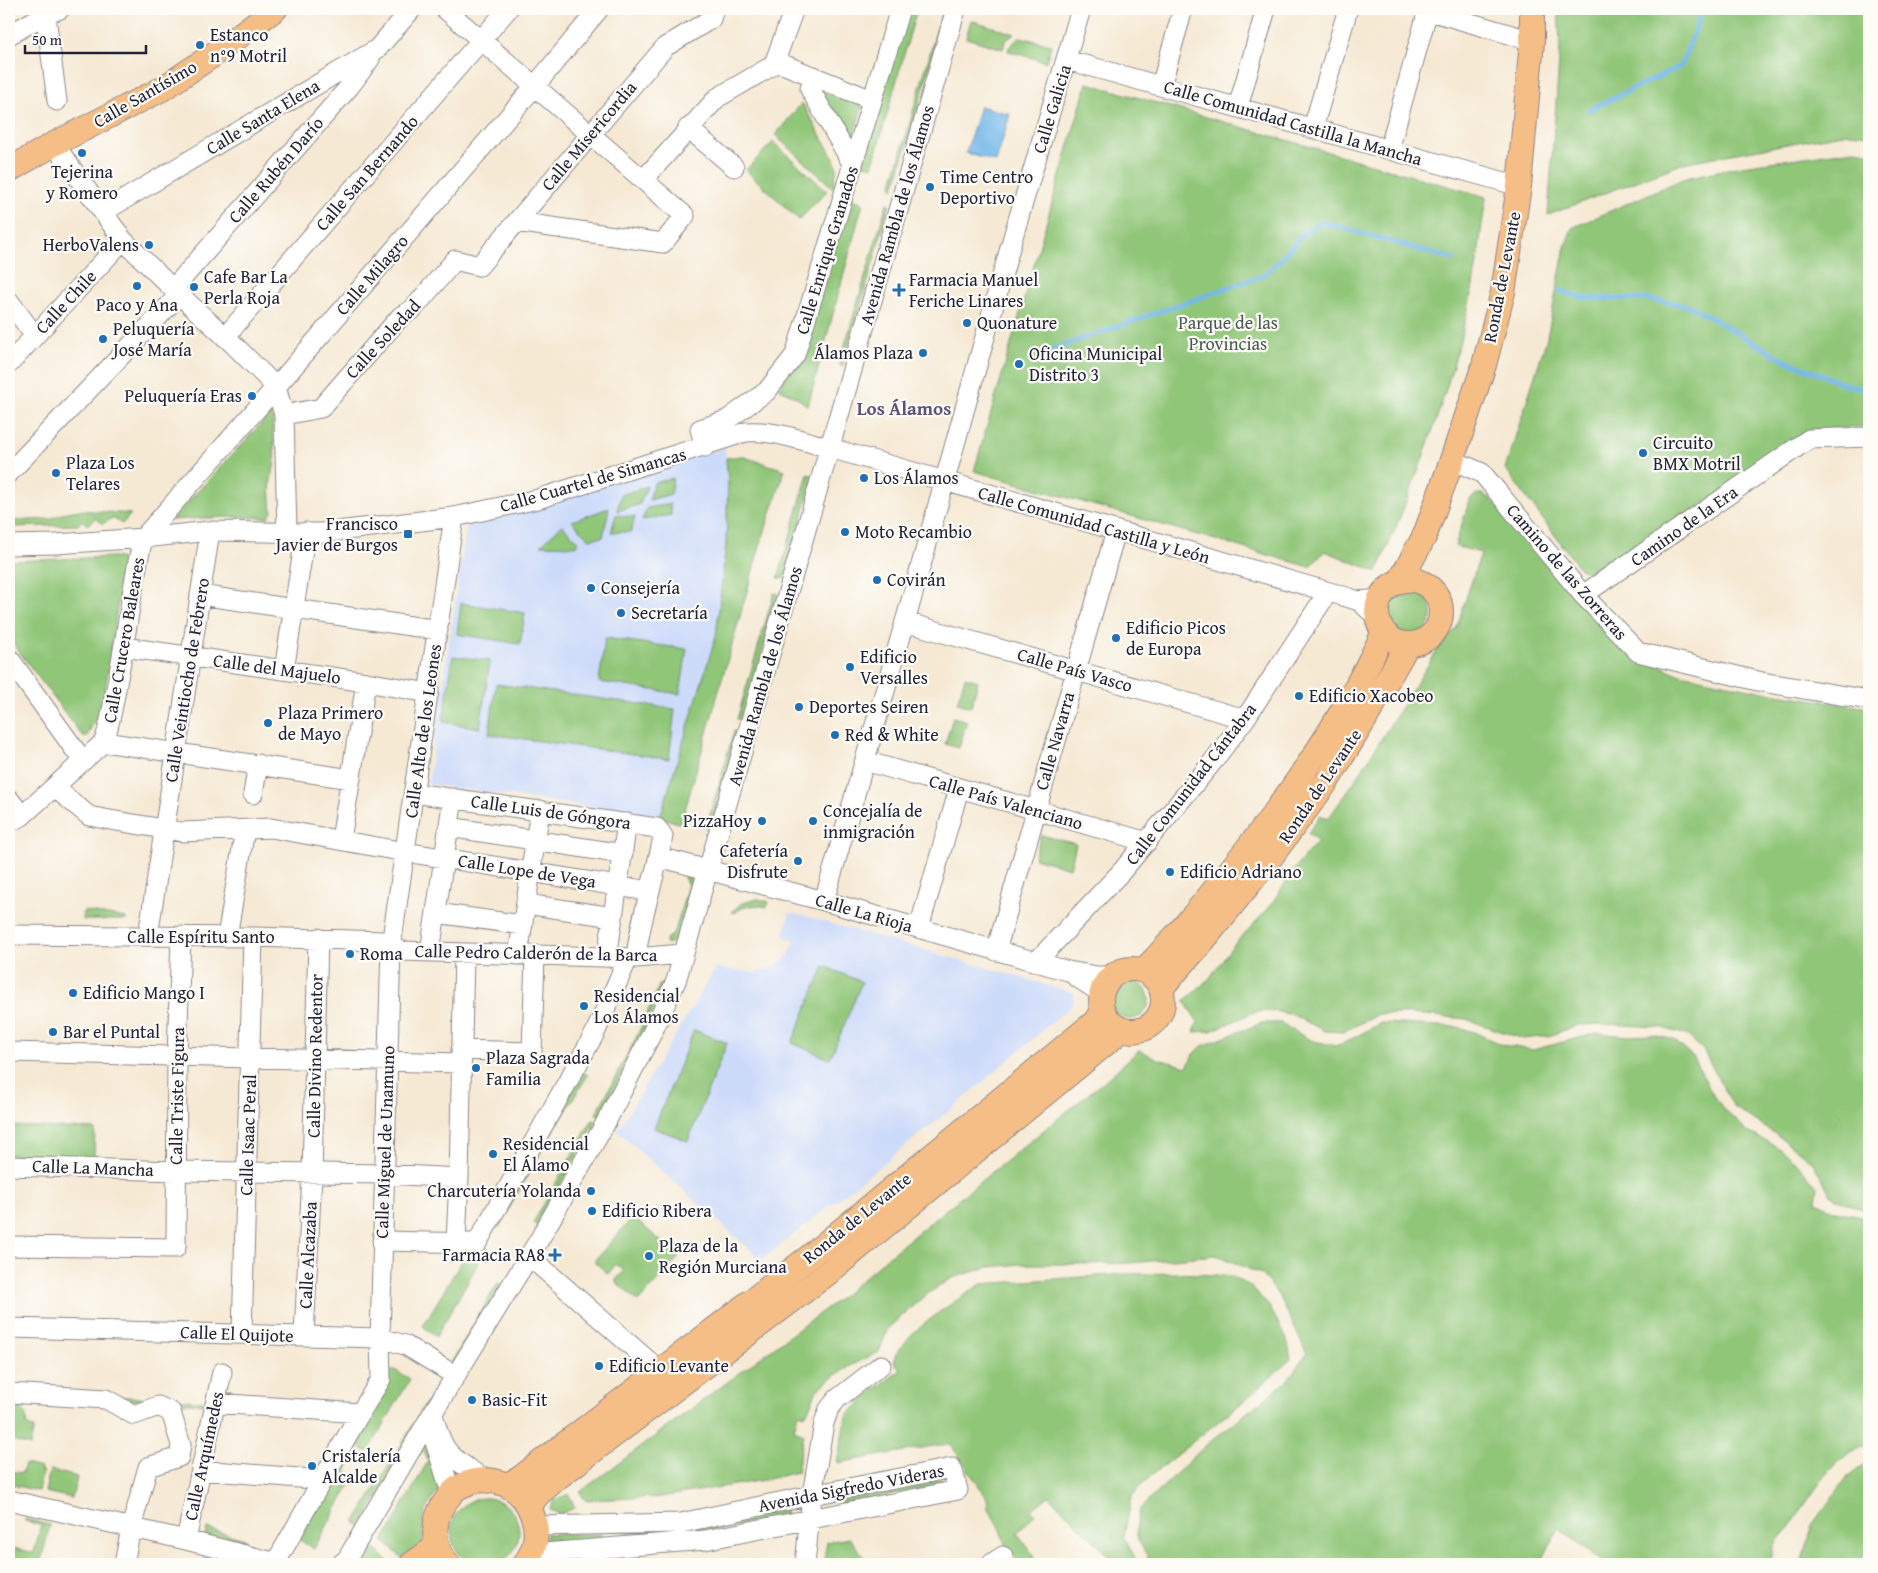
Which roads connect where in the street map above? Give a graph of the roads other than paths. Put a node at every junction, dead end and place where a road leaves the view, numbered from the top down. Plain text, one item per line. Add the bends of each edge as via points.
1 (275, 9) edge
2 (412, 9) edge
3 (445, 9) edge
4 (508, 9) edge
5 (599, 9) edge
6 (794, 9) edge
7 (900, 9) edge
8 (956, 9) edge
9 (1081, 9) edge
10 (1183, 9) edge
11 (1266, 9) edge
12 (1348, 9) edge
13 (1426, 9) edge
14 (1532, 9) edge
15 (51, 10) edge
16 (712, 14) edge
17 (1460, 14) edge
18 (9, 35) edge
19 (480, 41) junction
20 (1532, 41) junction
21 (377, 50) junction
22 (1067, 60) junction
23 (775, 61) junction
24 (814, 76) junction
25 (1161, 86) junction
26 (534, 87) junction
27 (862, 96) dead end
28 (57, 101) dead end
29 (1238, 107) junction
30 (688, 128) junction
31 (1313, 128) junction
32 (590, 135) junction
33 (54, 144) junction
34 (1389, 150) junction
35 (853, 165) junction
36 (734, 166) dead end
37 (9, 170) edge
38 (643, 180) junction
39 (1520, 186) junction
40 (103, 212) junction
41 (516, 222) junction
42 (123, 240) junction
43 (479, 266) joint
44 (176, 292) junction
45 (9, 301) edge
46 (35, 336) junction
47 (225, 337) junction
48 (9, 364) edge
49 (276, 387) junction
50 (284, 415) junction
51 (1869, 436) edge
52 (705, 447) junction
53 (830, 448) junction
54 (1452, 460) junction
55 (285, 466) junction
56 (9, 473) edge
57 (944, 482) junction
58 (286, 503) junction
59 (454, 517) junction
60 (210, 531) junction
61 (287, 531) junction
62 (1116, 531) junction
63 (268, 532) junction
64 (309, 532) junction
65 (1425, 535) junction
66 (143, 538) junction
67 (9, 545) edge
68 (1400, 581) junction
69 (1432, 589) junction
70 (1328, 592) junction
71 (200, 595) junction
72 (1583, 595) junction
73 (294, 609) junction
74 (1375, 613) junction
75 (905, 622) junction
76 (438, 630) junction
77 (1408, 644) junction
78 (124, 647) junction
79 (190, 657) junction
80 (9, 658) edge
81 (284, 670) junction
82 (1076, 670) junction
83 (366, 682) junction
84 (429, 693) junction
85 (1869, 700) edge
86 (1245, 719) junction
87 (104, 742) junction
88 (176, 752) junction
89 (83, 761) junction
90 (865, 761) junction
91 (258, 764) junction
92 (351, 779) junction
93 (54, 787) junction
94 (959, 789) junction
95 (414, 793) junction
96 (253, 794) dead end
97 (453, 798) junction
98 (9, 799) edge
99 (540, 810) junction
100 (1036, 810) junction
101 (15, 819) edge
102 (627, 823) junction
103 (449, 827) junction
104 (164, 829) junction
105 (245, 830) junction
106 (341, 840) junction
107 (536, 840) junction
108 (1147, 842) junction
109 (405, 852) junction
110 (623, 854) junction
111 (659, 857) junction
112 (444, 858) junction
113 (709, 869) junction
114 (531, 872) junction
115 (618, 886) junction
116 (649, 891) junction
117 (824, 901) junction
118 (526, 904) junction
119 (436, 913) junction
120 (613, 917) junction
121 (522, 925) junction
122 (919, 928) junction
123 (9, 935) edge
124 (148, 936) junction
125 (181, 936) junction
126 (227, 937) junction
127 (253, 937) junction
128 (318, 938) junction
129 (391, 946) junction
130 (996, 950) junction
131 (430, 952) junction
132 (464, 953) junction
133 (682, 954) junction
134 (526, 955) junction
135 (607, 957) junction
136 (630, 962) junction
137 (1036, 962) junction
138 (1142, 970) junction
139 (1161, 988) junction
140 (1105, 993) junction
141 (1122, 1030) junction
142 (9, 1052) edge
143 (177, 1056) junction
144 (461, 1056) junction
145 (251, 1058) junction
146 (315, 1059) junction
147 (388, 1061) junction
148 (9, 1166) edge
149 (177, 1172) junction
150 (247, 1173) junction
151 (312, 1174) junction
152 (384, 1174) junction
153 (459, 1178) junction
154 (382, 1241) junction
155 (456, 1242) junction
156 (9, 1246) edge
157 (530, 1256) junction
158 (9, 1328) edge
159 (242, 1334) junction
160 (304, 1336) junction
161 (380, 1338) junction
162 (881, 1365) dead end
163 (660, 1371) junction
164 (222, 1372) dead end
165 (456, 1376) junction
166 (9, 1393) edge
167 (216, 1403) junction
168 (360, 1414) junction
169 (433, 1414) junction
170 (202, 1470) junction
171 (323, 1480) junction
172 (497, 1483) junction
173 (452, 1494) junction
174 (812, 1495) junction
175 (9, 1500) edge
176 (533, 1516) junction
177 (811, 1520) junction
178 (131, 1528) junction
179 (186, 1540) junction
180 (595, 1550) junction
181 (442, 1555) edge
182 (527, 1561) edge
183 (124, 1564) edge
184 (277, 1564) edge
185 (340, 1564) edge
186 (412, 1564) edge
187 (582, 1564) edge
188 (805, 1564) edge

1 - 33 main road, Calle Santísimo via 162,89
2 - 21 street, Calle Santa Elena
3 - 19 street
4 - 19 street, Calle San Bernando
5 - 26 street, Calle Milagro
6 - 23 street
7 - 35 street, Calle Enrique Granados
8 - 53 street, Avenida Rambla de los Álamos
9 - 22 street, Calle Galicia
10 - 25 street
11 - 29 street
12 - 31 street
13 - 17 street
13 - 34 street
14 - 20 main road, Ronda de Levante
15 - 18 street
15 - 28 street
16 - 32 street, Calle Misericordia via 665,47
17 - 20 street
19 - 26 street
19 - 47 street, Calle San Bernando
20 - 39 main road, Ronda de Levante
21 - 40 street, Calle Santa Elena
21 - 44 street, Calle Rubén Darío
22 - 25 street, Calle Comunidad Castilla la Mancha
22 - 57 street, Calle Galicia
23 - 24 street
23 - 30 street via 717,98
24 - 27 street
24 - 35 street via 810,89
25 - 29 street, Calle Comunidad Castilla la Mancha
26 - 32 street
26 - 49 street, Calle Milagro
29 - 31 street, Calle Comunidad Castilla la Mancha
30 - 36 street
30 - 38 street
31 - 34 street, Calle Comunidad Castilla la Mancha
32 - 38 street
32 - 41 street, Calle Misericordia
33 - 37 main road, Calle Santísimo
33 - 40 street
34 - 39 street, Calle Comunidad Castilla la Mancha
35 - 52 street, Calle Enrique Granados via 795,355 767,391 727,420 700,428
38 - 41 street via 685,216 663,243
39 - 54 main road, Ronda de Levante via 1503,292 1484,365
40 - 42 street
41 - 43 street, Calle Misericordia
42 - 44 street
42 - 46 street, Calle Chile
43 - 50 street, Calle Soledad via 455,260 321,408
44 - 47 street
44 - 56 street, Calle Rubén Darío
45 - 46 street
46 - 48 street, Calle Chile
47 - 49 street
49 - 50 street
49 - 66 street, Calle Milagro
50 - 55 street
51 - 72 street, Camino de la Era via 1810,439
52 - 53 street, Calle Cuartel de Simancas via 746,432 762,431
52 - 59 street, Calle Cuartel de Simancas via 538,499
53 - 57 street, Calle Comunidad Castilla y León
53 - 113 street, Avenida Rambla de los Álamos
54 - 65 main road, Ronda de Levante
54 - 72 street, Camino de las Zorreras via 1482,473
55 - 58 street
55 - 63 street via 278,480 280,514
57 - 62 street, Calle Comunidad Castilla y León
57 - 75 street, Calle Galicia
58 - 61 street
58 - 64 street via 296,521
59 - 64 street, Calle Cuartel de Simancas via 343,532
59 - 76 street, Calle Alto de los Leones
60 - 63 street, Calle Cuartel de Simancas
60 - 66 street, Calle Cuartel de Simancas
60 - 71 street, Calle Veintiocho de Febrero
61 - 63 street, Calle Cuartel de Simancas
61 - 64 street, Calle Cuartel de Simancas
62 - 70 street, Calle Comunidad Castilla y León
62 - 82 street, Calle Navarra
64 - 73 street
65 - 68 main road, Ronda de Levante
65 - 69 main road, Ronda de Levante
66 - 67 street, Calle Cuartel de Simancas
66 - 78 street, Calle Crucero Baleares
68 - 69 main road via 1417,581
68 - 74 main road via 1392,585
69 - 77 main road via 1438,598 1441,620 1429,638
70 - 74 street, Calle Comunidad Castilla y León
70 - 86 street, Calle Comunidad Cántabra
71 - 73 street
71 - 79 street, Calle Veintiocho de Febrero
72 - 85 street, Camino de las Zorreras via 1638,652 1762,682
73 - 76 street
73 - 81 street
74 - 77 main road via 1391,638
74 - 138 main road, Ronda de Levante via 1370,664 1306,769 1250,846 1161,953
75 - 82 street, Calle País Vasco
75 - 90 street, Calle Galicia
76 - 84 street, Calle Alto de los Leones
77 - 139 main road, Ronda de Levante via 1326,781 1270,858
78 - 79 street, Calle del Majuelo
78 - 87 street, Calle Crucero Baleares via 110,726
79 - 81 street, Calle del Majuelo
79 - 88 street, Calle Veintiocho de Febrero
80 - 89 street
81 - 83 street, Calle del Majuelo
82 - 86 street, Calle País Vasco
82 - 100 street, Calle Navarra
83 - 84 street, Calle del Majuelo
83 - 92 street
84 - 95 street, Calle Alto de los Leones
86 - 108 street, Calle Comunidad Cántabra
87 - 88 street
87 - 89 street, Calle Crucero Baleares
88 - 91 street
88 - 104 street, Calle Veintiocho de Febrero
89 - 93 street, Calle Crucero Baleares
90 - 94 street, Calle País Valenciano
90 - 117 street, Calle Galicia
91 - 92 street
91 - 96 street
92 - 106 street
93 - 101 street, Calle Crucero Baleares
93 - 104 street, Calle Lope de Vega via 89,816
94 - 100 street, Calle País Valenciano
94 - 122 street
95 - 97 street, Calle Luis de Góngora
95 - 109 street, Calle Alto de los Leones
97 - 99 street, Calle Luis de Góngora
97 - 103 street
98 - 101 street
99 - 102 street, Calle Luis de Góngora
99 - 107 street
100 - 108 street, Calle País Valenciano
100 - 130 street, Calle Navarra
102 - 110 street
102 - 111 street, Calle Luis de Góngora via 657,828 663,836
103 - 107 street
103 - 112 street
104 - 105 street, Calle Lope de Vega via 182,832
104 - 124 street, Calle Veintiocho de Febrero
105 - 106 street, Calle Lope de Vega via 271,828
105 - 126 street
106 - 109 street, Calle Lope de Vega
107 - 110 street
107 - 114 street
108 - 137 street, Calle Comunidad Cántabra
109 - 112 street, Calle Lope de Vega
109 - 129 street, Calle Alto de los Leones
110 - 115 street
111 - 113 street, Calle La Rioja
111 - 116 street
112 - 114 street, Calle Lope de Vega
112 - 119 street
113 - 117 street, Calle La Rioja
113 - 133 street, Avenida Rambla de los Álamos
114 - 115 street, Calle Lope de Vega
114 - 118 street
115 - 116 street, Calle Lope de Vega
115 - 120 street
116 - 136 street
117 - 122 street, Calle La Rioja
118 - 120 street
118 - 121 street
119 - 121 street
119 - 131 street
120 - 135 street
121 - 134 street
122 - 130 street, Calle La Rioja
123 - 124 street, Calle Espíritu Santo
124 - 125 street, Calle Espíritu Santo
125 - 126 street, Calle Espíritu Santo
125 - 143 street, Calle Triste Figura
126 - 127 street, Calle Espíritu Santo
127 - 128 street, Calle Espíritu Santo
127 - 145 street, Calle Isaac Peral
128 - 129 street, Calle Espíritu Santo via 384,940
128 - 146 street, Calle Divino Redentor
129 - 131 street, Calle Pedro Calderón de la Barca via 401,951
129 - 147 street, Calle Miguel de Unamuno
130 - 137 street, Calle La Rioja
131 - 132 street, Calle Pedro Calderón de la Barca
132 - 134 street, Calle Pedro Calderón de la Barca
132 - 144 street
133 - 136 street, Calle Pedro Calderón de la Barca
133 - 157 street, Avenida Rambla de los Álamos via 676,981 652,1033
134 - 135 street, Calle Pedro Calderón de la Barca
134 - 144 street via 532,1052
135 - 136 street, Calle Pedro Calderón de la Barca
136 - 155 street via 595,1034 477,1243
137 - 140 street, Calle La Rioja via 1097,976
138 - 139 main road
138 - 140 main road via 1125,969
139 - 141 main road via 1163,1005 1152,1024 1138,1030
140 - 141 main road via 1114,1026
140 - 163 main road, Ronda de Levante via 1095,1022 832,1239
141 - 176 main road, Ronda de Levante via 824,1276 557,1478 537,1495
142 - 143 street
143 - 145 street
143 - 149 street, Calle Triste Figura
144 - 147 street
144 - 153 street
145 - 146 street
145 - 150 street, Calle Isaac Peral
146 - 147 street
146 - 151 street, Calle Divino Redentor
147 - 152 street, Calle Miguel de Unamuno
148 - 149 street, Calle La Mancha
149 - 150 street, Calle La Mancha
149 - 156 street, Calle Triste Figura via 176,1248
150 - 151 street, Calle La Mancha
150 - 159 street, Calle Isaac Peral
151 - 152 street, Calle La Mancha
151 - 160 street, Calle Alcazaba
152 - 153 street, Calle La Mancha
152 - 154 street, Calle Miguel de Unamuno
153 - 155 street
154 - 155 street
154 - 161 street, Calle Miguel de Unamuno
157 - 163 street
157 - 165 street, Avenida Rambla de los Álamos
158 - 159 street, Calle El Quijote
159 - 160 street, Calle El Quijote
160 - 161 street, Calle El Quijote
161 - 165 street, Calle El Quijote via 405,1345
161 - 168 street via 381,1379
162 - 174 street via 837,1399 829,1410
163 - 172 main road, Ronda de Levante via 519,1478
164 - 167 street, Calle Arquímedes
165 - 169 street, Avenida Rambla de los Álamos
166 - 178 street via 106,1399 134,1415 158,1406 171,1412 181,1445 179,1457 148,1466
167 - 168 street
167 - 170 street, Calle Arquímedes
168 - 171 street
169 - 172 street via 447,1453
169 - 173 street via 433,1437
169 - 185 street, Avenida Rambla de los Álamos via 346,1560
170 - 171 street
170 - 179 street, Calle Arquímedes
171 - 184 street
172 - 173 main road, Ronda de Levante via 478,1481 458,1487
172 - 176 main road via 520,1494
173 - 181 main road, Ronda de Levante via 442,1505 437,1518 435,1532
174 - 176 street, Avenida Sigfredo Videras via 681,1523
174 - 177 street
174 - 177 street, Avenida Sigfredo Videras via 952,1468 958,1490
175 - 178 street
176 - 182 main road via 536,1540
177 - 180 street, Avenida Sigfredo Videras via 693,1542
177 - 188 street
178 - 179 street
178 - 183 street
179 - 184 street
180 - 182 street, Avenida Sigfredo Videras via 544,1552
180 - 187 street
181 - 186 main road, Ronda de Levante

